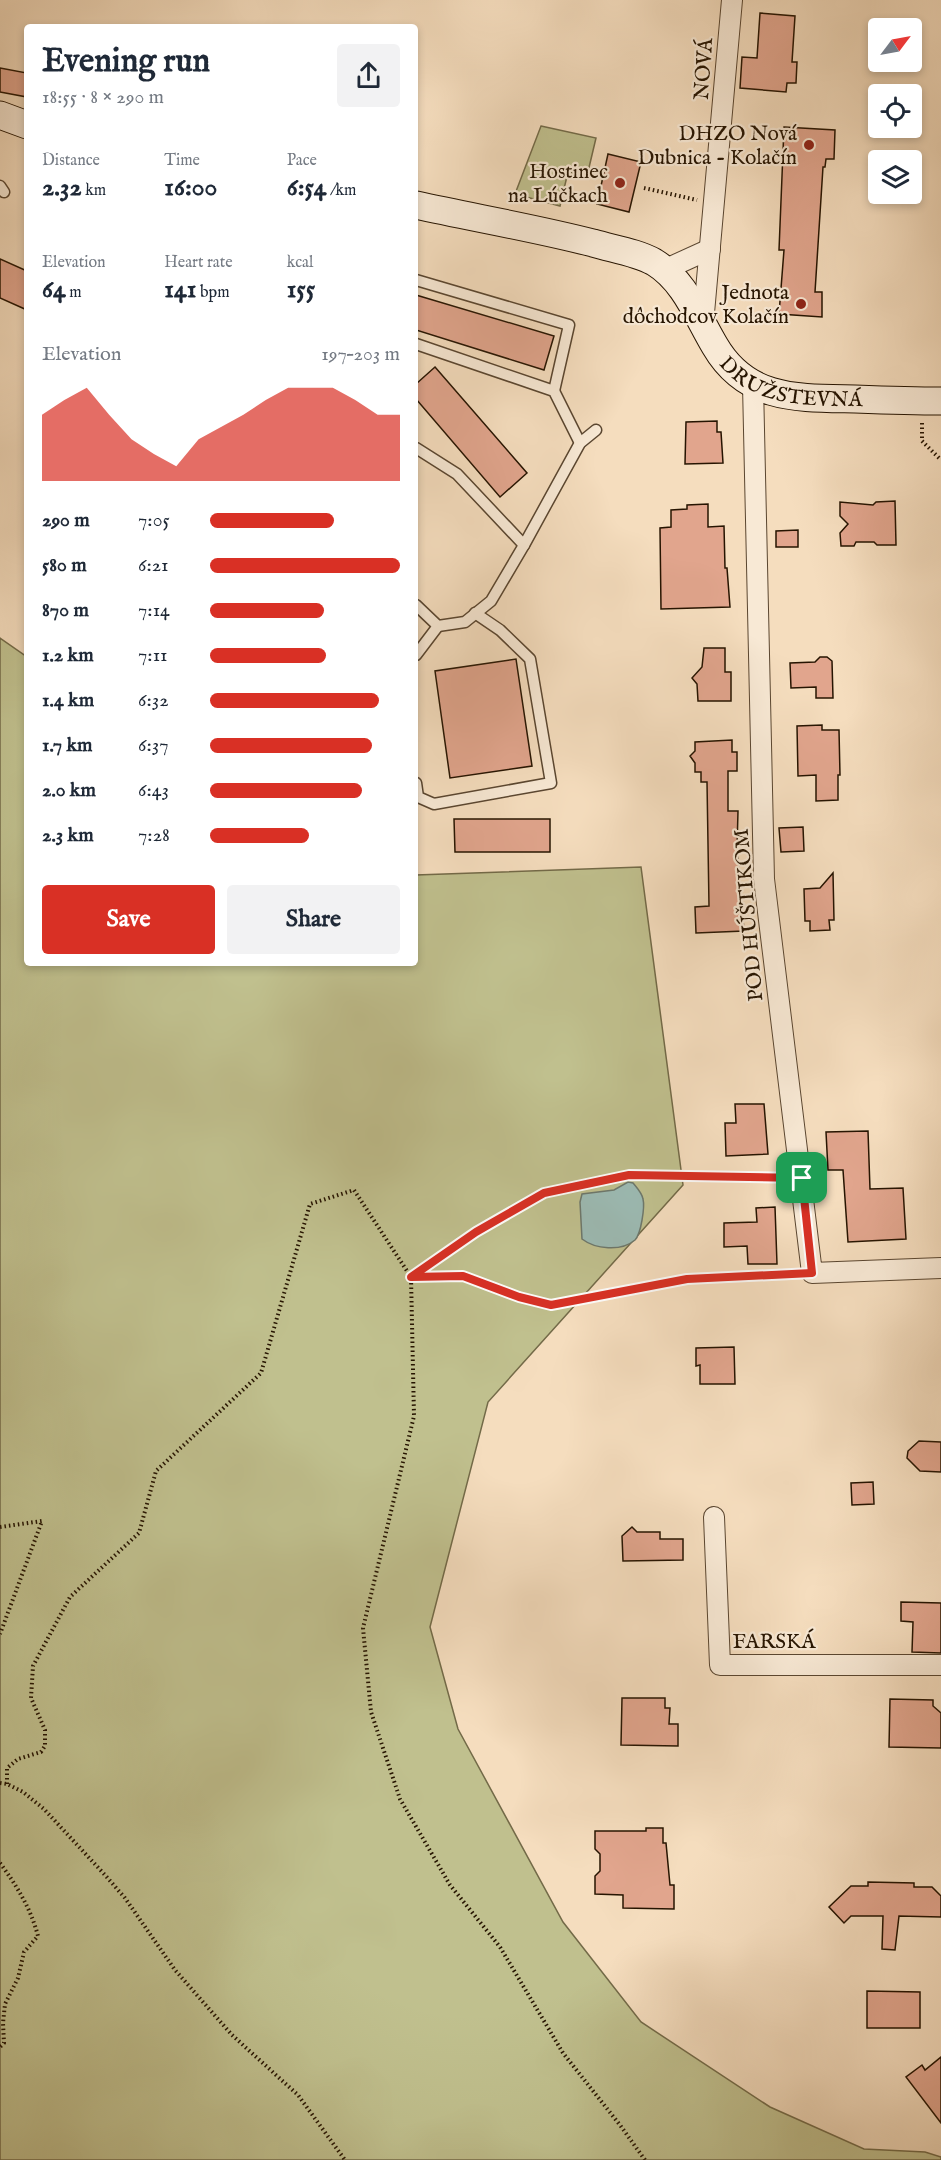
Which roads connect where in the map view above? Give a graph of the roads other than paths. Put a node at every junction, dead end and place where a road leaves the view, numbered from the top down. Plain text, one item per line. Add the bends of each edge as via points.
1 (732, 0) edge
2 (0, 115) edge
3 (24, 124) edge
4 (418, 205) edge
5 (710, 249) junction
6 (664, 270) junction
7 (418, 281) edge
8 (703, 324) junction
9 (418, 345) edge
10 (753, 385) junction
11 (554, 391) junction
12 (931, 410) edge
13 (596, 430) dead end
14 (580, 443) junction
15 (418, 449) edge
16 (524, 545) junction
17 (418, 606) edge
18 (475, 613) junction
19 (438, 626) junction
20 (418, 652) edge
21 (418, 797) edge
22 (941, 1268) edge
23 (714, 1517) dead end
24 (941, 1665) edge

1 - 5 street, NOVÁ
2 - 3 street
4 - 6 street, DRUŽSTEVNÁ via 597,244 642,257
5 - 6 street
5 - 8 street, NOVÁ
6 - 8 street, DRUŽSTEVNÁ via 684,291
7 - 11 lane via 569,325
8 - 10 street, DRUŽSTEVNÁ via 718,352
9 - 11 lane
10 - 12 street, DRUŽSTEVNÁ via 799,398
10 - 22 street, POD HÚŠTIKOM via 764,879 812,1273
11 - 14 lane
13 - 14 lane
14 - 16 lane
15 - 16 lane via 457,474
16 - 18 lane via 491,601
17 - 19 lane
18 - 19 lane via 465,622
18 - 21 lane via 530,659 551,783 434,804
19 - 20 lane
23 - 24 street, FARSKÁ via 720,1665

